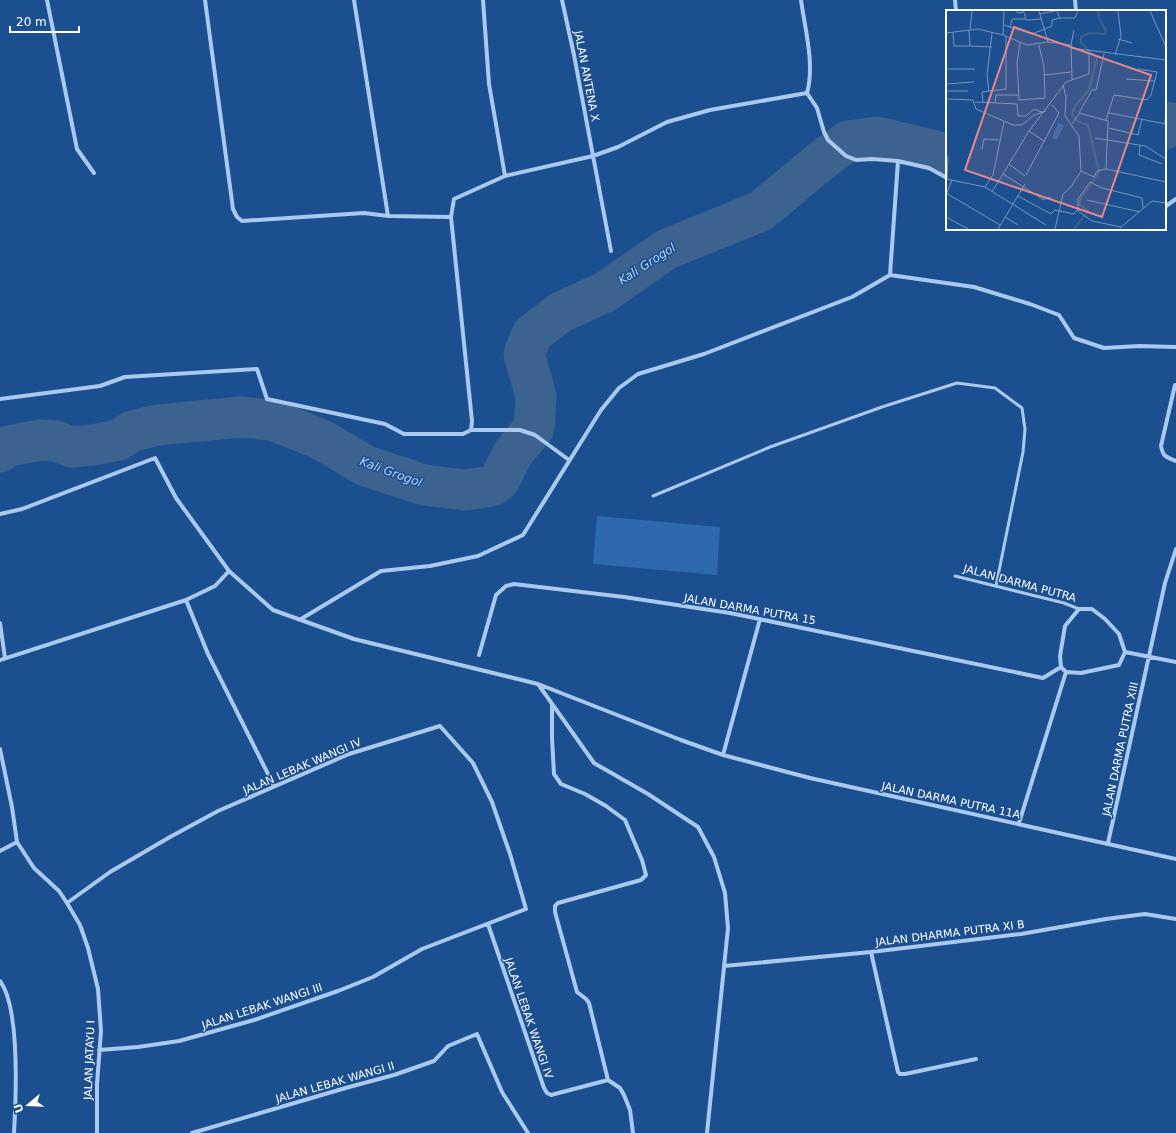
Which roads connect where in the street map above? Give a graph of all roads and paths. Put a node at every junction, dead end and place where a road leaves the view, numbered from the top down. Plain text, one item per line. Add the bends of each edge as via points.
1 (48, 0) edge
2 (205, 0) edge
3 (354, 0) edge
4 (482, 0) edge
5 (562, 0) edge
6 (801, 0) edge
7 (955, 0) edge
8 (1075, 0) edge
9 (956, 10) edge
10 (1076, 10) edge
11 (807, 94) junction
12 (593, 156) junction
13 (898, 161) junction
14 (94, 173) dead end
15 (505, 176) junction
16 (946, 177) edge
17 (1176, 199) edge
18 (1166, 206) edge
19 (388, 216) junction
20 (451, 217) junction
21 (611, 251) dead end
22 (890, 275) junction
23 (1176, 347) edge
24 (1175, 385) dead end
25 (0, 399) edge
26 (471, 430) junction
27 (569, 460) junction
28 (1176, 461) edge
29 (653, 496) dead end
30 (0, 514) edge
31 (1176, 549) edge
32 (229, 571) junction
33 (955, 576) dead end
34 (996, 586) junction
35 (186, 600) junction
36 (1079, 609) junction
37 (301, 619) junction
38 (760, 619) junction
39 (0, 623) edge
40 (1125, 652) junction
41 (479, 655) dead end
42 (5, 658) junction
43 (1149, 658) junction
44 (0, 660) edge
45 (1176, 662) edge
46 (1061, 667) junction
47 (1066, 672) junction
48 (538, 684) junction
49 (552, 704) junction
50 (0, 749) edge
51 (723, 755) junction
52 (274, 786) junction
53 (1019, 823) junction
54 (17, 842) junction
55 (1108, 843) junction
56 (0, 851) edge
57 (1176, 859) edge
58 (67, 903) junction
59 (1176, 918) edge
60 (488, 924) junction
61 (871, 952) junction
62 (724, 966) junction
63 (0, 981) edge
64 (99, 1050) junction
65 (976, 1059) dead end
66 (608, 1080) junction
67 (14, 1133) edge
68 (97, 1133) edge
69 (192, 1133) edge
70 (528, 1133) edge
71 (634, 1133) edge
72 (707, 1133) edge

1 - 14 street via 77,149
2 - 19 street via 233,209 237,217 242,222 364,213
3 - 19 street
4 - 15 street via 489,84
5 - 12 street, JALAN ANTENA X
6 - 11 street via 808,44 810,82
7 - 9 street
8 - 10 street
11 - 12 street via 710,110 667,122 618,147
11 - 13 street via 817,108 828,140 846,156 856,160
12 - 15 street
12 - 21 street, JALAN ANTENA X
13 - 16 street via 929,168
13 - 22 street
15 - 20 street via 454,199
17 - 18 street
19 - 20 street
20 - 26 street
22 - 23 street via 974,287 1030,304 1059,315 1074,338 1104,348
22 - 27 street via 852,297 704,354 638,374 619,388 601,410
24 - 28 street via 1161,446 1166,458
25 - 26 street via 100,386 125,376 257,368 267,399 385,424 404,434 463,434
26 - 27 street via 520,430 535,435
27 - 37 street via 523,534 478,556 430,566 381,571
29 - 34 lane via 770,447 957,383 995,388 1022,408 1025,430 1023,452
30 - 32 street, JALAN DARMA PUTRA 11A via 22,509 155,458 176,498
31 - 43 street, JALAN DARMA PUTRA XIII via 1165,583
32 - 35 street via 215,586
32 - 37 street, JALAN DARMA PUTRA 11A via 273,610
33 - 34 lane, JALAN DARMA PUTRA
34 - 36 lane, JALAN DARMA PUTRA
35 - 42 street
35 - 52 street via 208,654
36 - 40 street via 1092,609 1105,619 1119,634
36 - 46 street via 1065,626 1060,656
37 - 48 street, JALAN DARMA PUTRA 11A via 354,638
38 - 41 street, JALAN DARMA PUTRA 15 via 514,584 506,586 496,595
38 - 46 street, JALAN DARMA PUTRA 15 via 1043,678
38 - 51 street
39 - 42 street
40 - 43 street
40 - 47 street via 1119,665 1081,673
42 - 44 street
43 - 45 street
43 - 55 street, JALAN DARMA PUTRA XIII
46 - 47 street
47 - 53 street
48 - 49 street
48 - 51 street, JALAN DARMA PUTRA 11A
49 - 62 street via 594,763 698,827 714,857 725,893 728,928
49 - 66 street via 554,774 561,784 586,794 625,820 646,875 641,880 558,903 555,906 577,992 589,1003
50 - 54 street, JALAN JATAYU I
51 - 53 street, JALAN DARMA PUTRA 11A via 810,778
52 - 58 street, JALAN LEBAK WANGI IV via 170,836 110,872
52 - 60 street, JALAN LEBAK WANGI IV via 349,754 440,726 473,763 492,802 526,909
53 - 55 street, JALAN DARMA PUTRA 11A
54 - 56 street
54 - 58 street, JALAN JATAYU I via 34,868
55 - 57 street, JALAN DARMA PUTRA 11A
58 - 64 street, JALAN JATAYU I via 80,925 98,989 101,1032
59 - 61 street, JALAN DHARMA PUTRA XI B via 1145,914 1021,934
60 - 64 street, JALAN LEBAK WANGI III via 422,949 373,977 254,1020 179,1041
60 - 66 street, JALAN LEBAK WANGI IV via 547,1092 551,1095
61 - 62 street, JALAN DHARMA PUTRA XI B
61 - 65 street via 898,1072 905,1074
62 - 72 street
63 - 67 street via 10,1008 15,1048
64 - 68 street, JALAN JATAYU I
66 - 71 street via 620,1088 624,1095
69 - 70 street, JALAN LEBAK WANGI II via 394,1075 434,1061 448,1046 476,1034 502,1092

